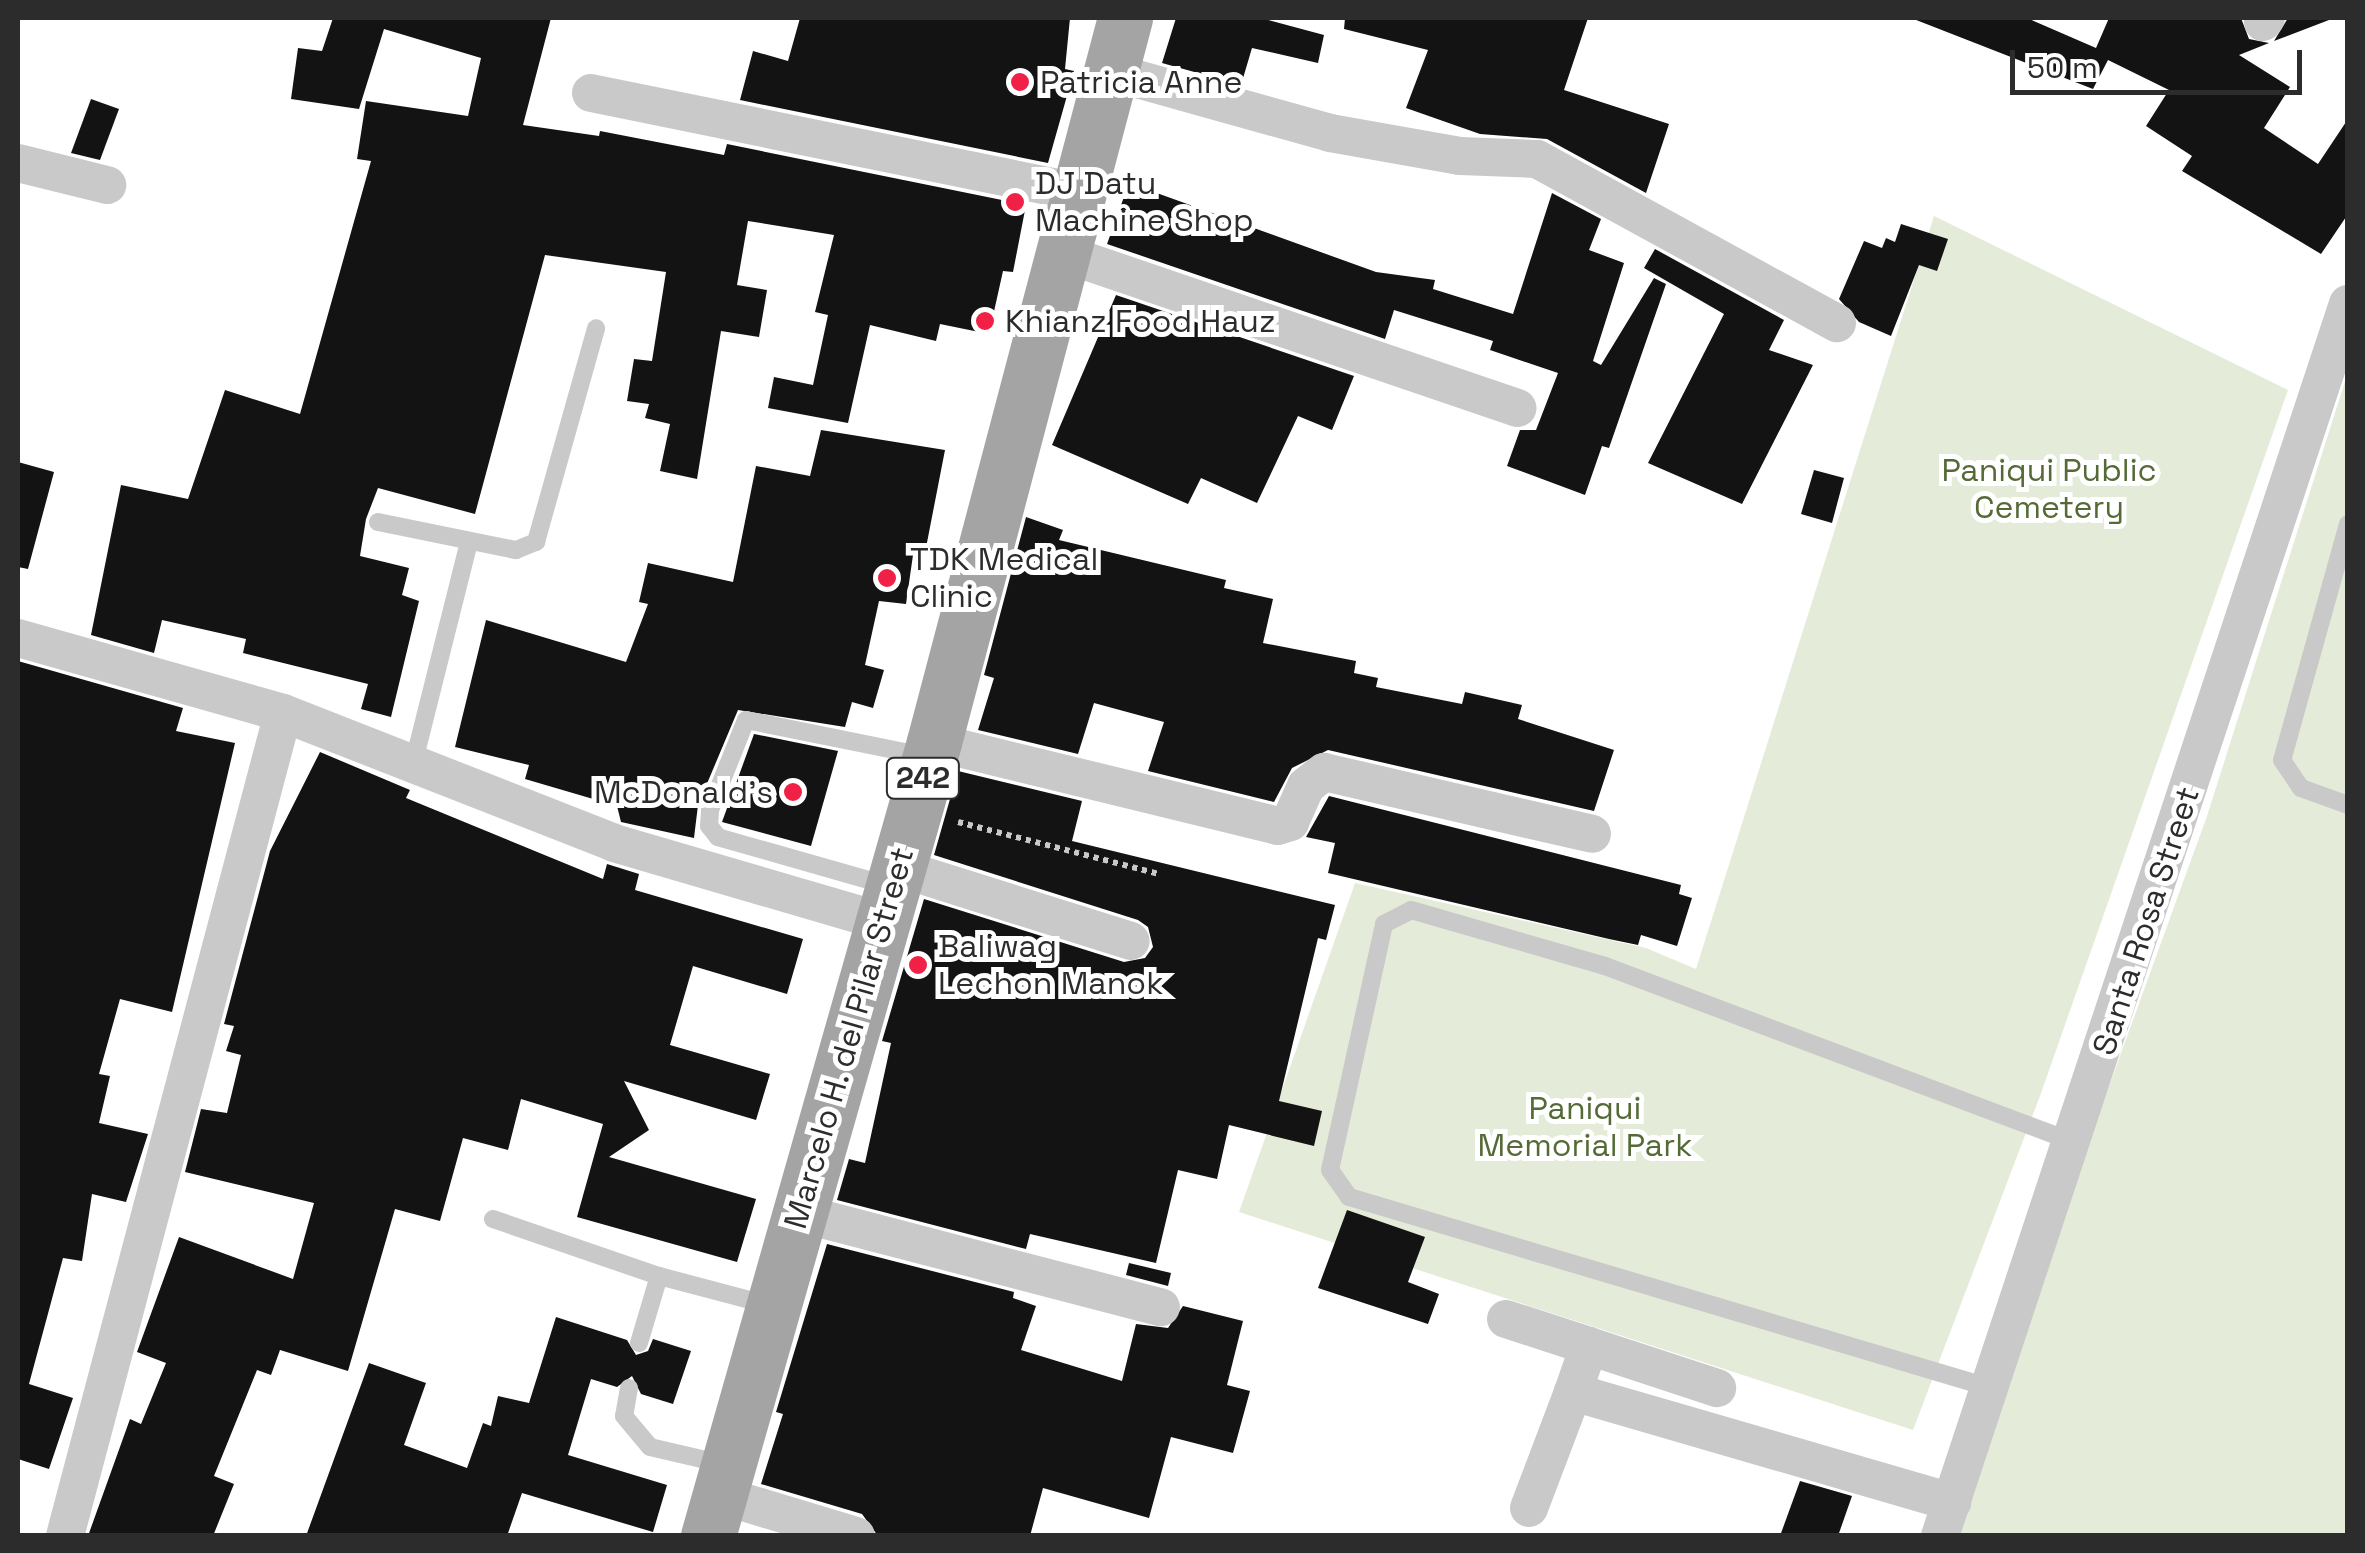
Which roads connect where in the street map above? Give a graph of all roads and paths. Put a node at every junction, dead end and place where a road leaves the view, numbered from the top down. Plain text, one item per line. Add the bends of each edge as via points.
1 (1125, 18) edge
2 (1112, 72) junction
3 (591, 93) dead end
4 (18, 163) edge
5 (107, 186) dead end
6 (1082, 192) junction
7 (1065, 254) junction
8 (2348, 304) edge
9 (1837, 322) dead end
10 (596, 328) dead end
11 (1517, 408) dead end
12 (378, 522) dead end
13 (2348, 524) edge
14 (469, 542) junction
15 (18, 638) edge
16 (283, 713) junction
17 (932, 750) junction
18 (414, 761) junction
19 (2348, 804) edge
20 (913, 811) junction
21 (1592, 834) dead end
22 (1160, 874) dead end
23 (889, 891) junction
24 (1131, 941) dead end
25 (2074, 1142) junction
26 (799, 1213) junction
27 (493, 1219) dead end
28 (659, 1276) junction
29 (773, 1306) junction
30 (1161, 1308) dead end
31 (1506, 1319) dead end
32 (639, 1344) dead end
33 (1589, 1346) junction
34 (629, 1388) dead end
35 (1717, 1388) dead end
36 (1993, 1388) junction
37 (1573, 1392) junction
38 (719, 1499) edge
39 (1529, 1508) dead end
40 (1946, 1519) edge
41 (65, 1536) edge
42 (856, 1536) edge

1 - 2 main road, Marcelo H. del Pilar Street / 242
2 - 6 main road, Marcelo H. del Pilar Street / 242
2 - 9 street via 1330,134 1460,156 1537,159
3 - 6 street
4 - 5 street
6 - 7 main road, Marcelo H. del Pilar Street / 242
7 - 11 street
7 - 17 main road, Marcelo H. del Pilar Street / 242
8 - 25 street, Santa Rosa Street
10 - 14 lane via 536,542 516,550
12 - 14 lane
13 - 19 lane via 2282,760 2301,788
14 - 18 lane
15 - 16 street
16 - 18 street
16 - 41 street
17 - 20 main road, Marcelo H. del Pilar Street / 242
17 - 21 street via 1278,826 1290,822 1306,786 1324,772
17 - 23 lane via 746,720 710,810 708,826 718,837
18 - 23 street via 614,843
20 - 22 path
20 - 23 main road, Marcelo H. del Pilar Street / 242
23 - 24 street
23 - 26 main road, Marcelo H. del Pilar Street / 242
25 - 36 street, Santa Rosa Street
25 - 36 lane via 1605,966 1411,910 1384,924 1330,1170 1349,1197
26 - 29 main road, Marcelo H. del Pilar Street / 242
26 - 30 street
27 - 28 lane
28 - 29 lane
28 - 32 lane
29 - 38 main road, Marcelo H. del Pilar Street / 242
31 - 33 street
33 - 35 street
33 - 37 street
34 - 38 lane via 624,1416 650,1448
36 - 40 street, Santa Rosa Street
37 - 39 street
37 - 40 street
38 - 42 street

